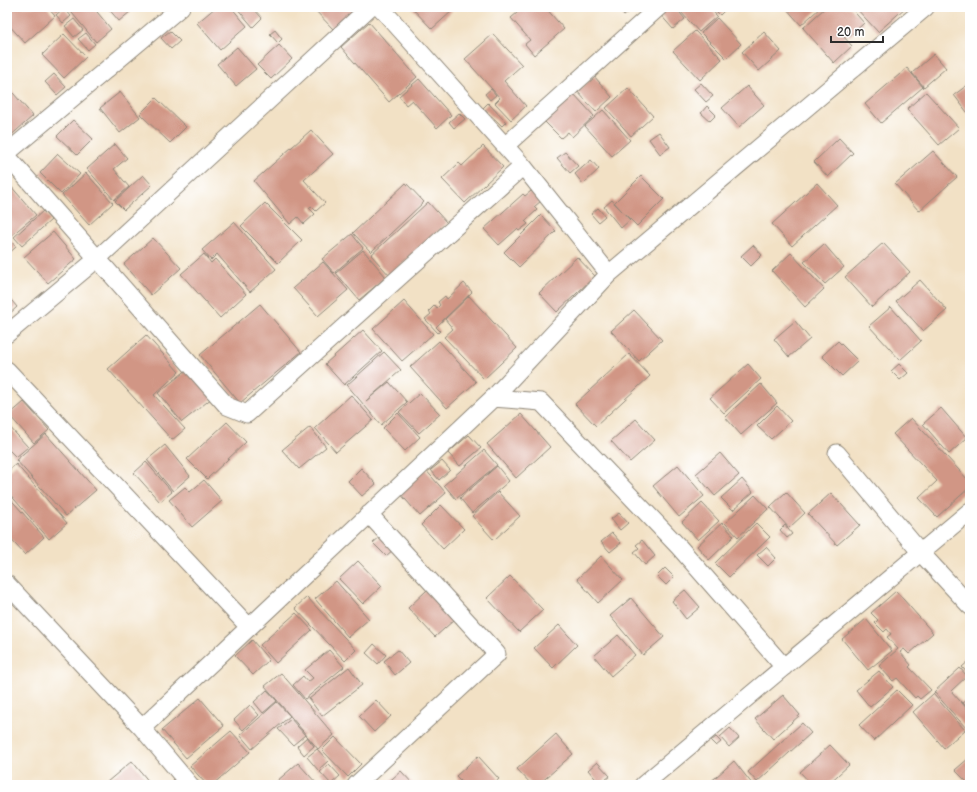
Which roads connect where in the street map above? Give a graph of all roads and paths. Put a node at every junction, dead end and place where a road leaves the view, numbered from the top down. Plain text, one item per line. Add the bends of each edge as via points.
1 (181, 7) edge
2 (370, 7) edge
3 (380, 7) edge
4 (659, 7) edge
5 (926, 7) edge
6 (505, 146) junction
7 (7, 153) edge
8 (7, 156) edge
9 (523, 166) junction
10 (96, 259) junction
11 (609, 274) junction
12 (7, 334) edge
13 (7, 370) edge
14 (494, 398) junction
15 (837, 453) dead end
16 (970, 511) edge
17 (369, 514) junction
18 (921, 553) junction
19 (7, 584) edge
20 (970, 606) edge
21 (249, 627) junction
22 (784, 667) junction
23 (142, 728) junction
24 (190, 785) edge
25 (356, 785) edge
26 (643, 785) edge

1 - 7 street
2 - 10 street
3 - 6 street
4 - 6 street
5 - 11 street
6 - 9 street
8 - 10 street
9 - 10 street via 247,414 227,406
9 - 11 street
10 - 12 street
11 - 14 street
13 - 21 street
14 - 17 street
14 - 22 street via 541,402 679,547
15 - 18 street
16 - 18 street
17 - 21 street
17 - 25 street via 497,654
18 - 20 street
18 - 22 street
19 - 23 street
21 - 23 street
22 - 26 street
23 - 24 street

